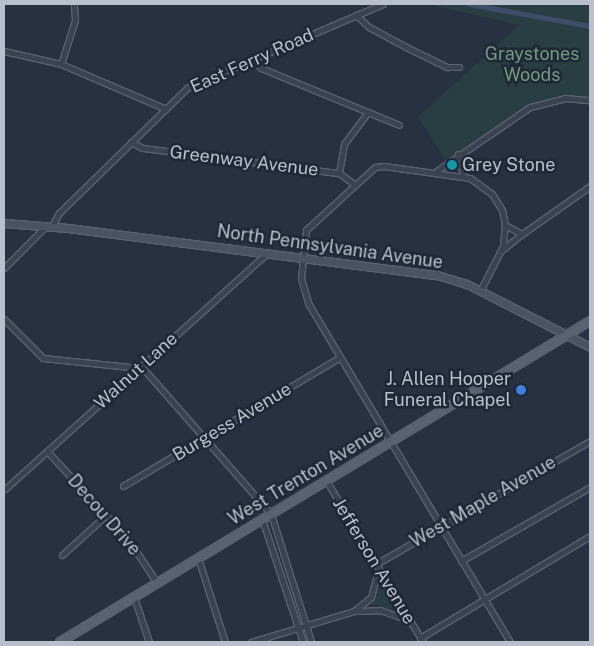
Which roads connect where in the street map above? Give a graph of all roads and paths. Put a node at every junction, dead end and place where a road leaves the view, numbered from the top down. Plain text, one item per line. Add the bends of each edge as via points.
1 (74, 4) edge
2 (383, 4) edge
3 (356, 15) junction
4 (4, 51) edge
5 (252, 60) junction
6 (61, 64) junction
7 (459, 67) dead end
8 (590, 100) edge
9 (166, 109) junction
10 (368, 112) junction
11 (399, 124) dead end
12 (131, 142) junction
13 (458, 154) junction
14 (435, 172) junction
15 (339, 173) junction
16 (463, 176) junction
17 (354, 184) junction
18 (590, 186) edge
19 (4, 223) edge
20 (505, 225) junction
21 (49, 226) junction
22 (522, 234) junction
23 (267, 253) junction
24 (500, 253) junction
25 (302, 258) junction
26 (4, 268) edge
27 (480, 291) junction
28 (4, 319) edge
29 (590, 321) edge
30 (569, 336) junction
31 (590, 347) edge
32 (340, 357) junction
33 (140, 367) junction
34 (204, 438) junction
35 (590, 441) edge
36 (391, 442) junction
37 (47, 450) junction
38 (326, 480) junction
39 (123, 486) dead end
40 (590, 487) edge
41 (5, 489) dead end
42 (271, 514) junction
43 (106, 515) junction
44 (262, 519) junction
45 (441, 526) junction
46 (590, 536) edge
47 (62, 556) dead end
48 (198, 558) junction
49 (461, 561) junction
50 (377, 566) junction
51 (157, 583) junction
52 (134, 597) junction
53 (484, 599) junction
54 (354, 611) junction
55 (410, 620) junction
56 (307, 628) junction
57 (299, 630) junction
58 (422, 640) edge
59 (61, 642) edge
60 (149, 642) edge
61 (225, 642) edge
62 (251, 642) edge
63 (303, 642) edge
64 (311, 642) edge
65 (510, 642) edge

1 - 6 street via 75,20
2 - 3 street, East Ferry Road
3 - 5 street, East Ferry Road
3 - 7 street via 369,27 406,47 447,67
4 - 6 street
5 - 9 street, East Ferry Road via 188,87
5 - 10 street via 261,68
6 - 9 street
8 - 13 street via 566,98 535,105
9 - 12 street, East Ferry Road
10 - 11 street
10 - 15 street via 346,140
12 - 15 street, Greenway Avenue via 144,148
12 - 21 street, East Ferry Road
13 - 14 street
13 - 16 street
14 - 16 street
14 - 17 street via 384,166 374,168
15 - 17 street, Greenway Avenue
16 - 20 street via 481,184 492,194 502,210
17 - 25 street via 308,226
18 - 22 street
19 - 21 main road, North Pennsylvania Avenue
20 - 22 street
20 - 24 street
21 - 23 main road, North Pennsylvania Avenue
21 - 26 street, East Ferry Road
22 - 24 street
23 - 25 main road, North Pennsylvania Avenue
23 - 33 street, Walnut Lane
24 - 27 street
25 - 27 main road, North Pennsylvania Avenue via 436,275
25 - 32 street via 304,295
27 - 30 main road, North Pennsylvania Avenue
28 - 33 street via 43,358
29 - 30 main road, West Trenton Avenue
30 - 31 main road, North Pennsylvania Avenue
30 - 36 main road, West Trenton Avenue
32 - 34 street, Burgess Avenue
32 - 36 street
33 - 34 street
33 - 37 street, Walnut Lane
34 - 39 street, Burgess Avenue
34 - 42 street
35 - 45 street, West Maple Avenue
36 - 38 main road, West Trenton Avenue
36 - 45 street
37 - 41 street, Walnut Lane
37 - 43 street, Decou Drive
38 - 42 main road, West Trenton Avenue
38 - 50 street, Jefferson Avenue
40 - 49 street
42 - 44 main road, West Trenton Avenue
42 - 56 street
43 - 47 street
43 - 51 street, Decou Drive via 136,550
44 - 48 main road, West Trenton Avenue
44 - 57 street
45 - 49 street
45 - 50 street, West Maple Avenue
46 - 53 street
48 - 51 main road, West Trenton Avenue
48 - 61 street
49 - 53 street
50 - 54 street via 371,597
50 - 55 street, Jefferson Avenue
51 - 52 main road, West Trenton Avenue
52 - 59 main road, West Trenton Avenue
52 - 60 street
53 - 58 street
53 - 65 street
54 - 55 street via 380,610
54 - 56 street
55 - 58 street, Jefferson Avenue
56 - 57 street
56 - 64 street
57 - 62 street
57 - 63 street

